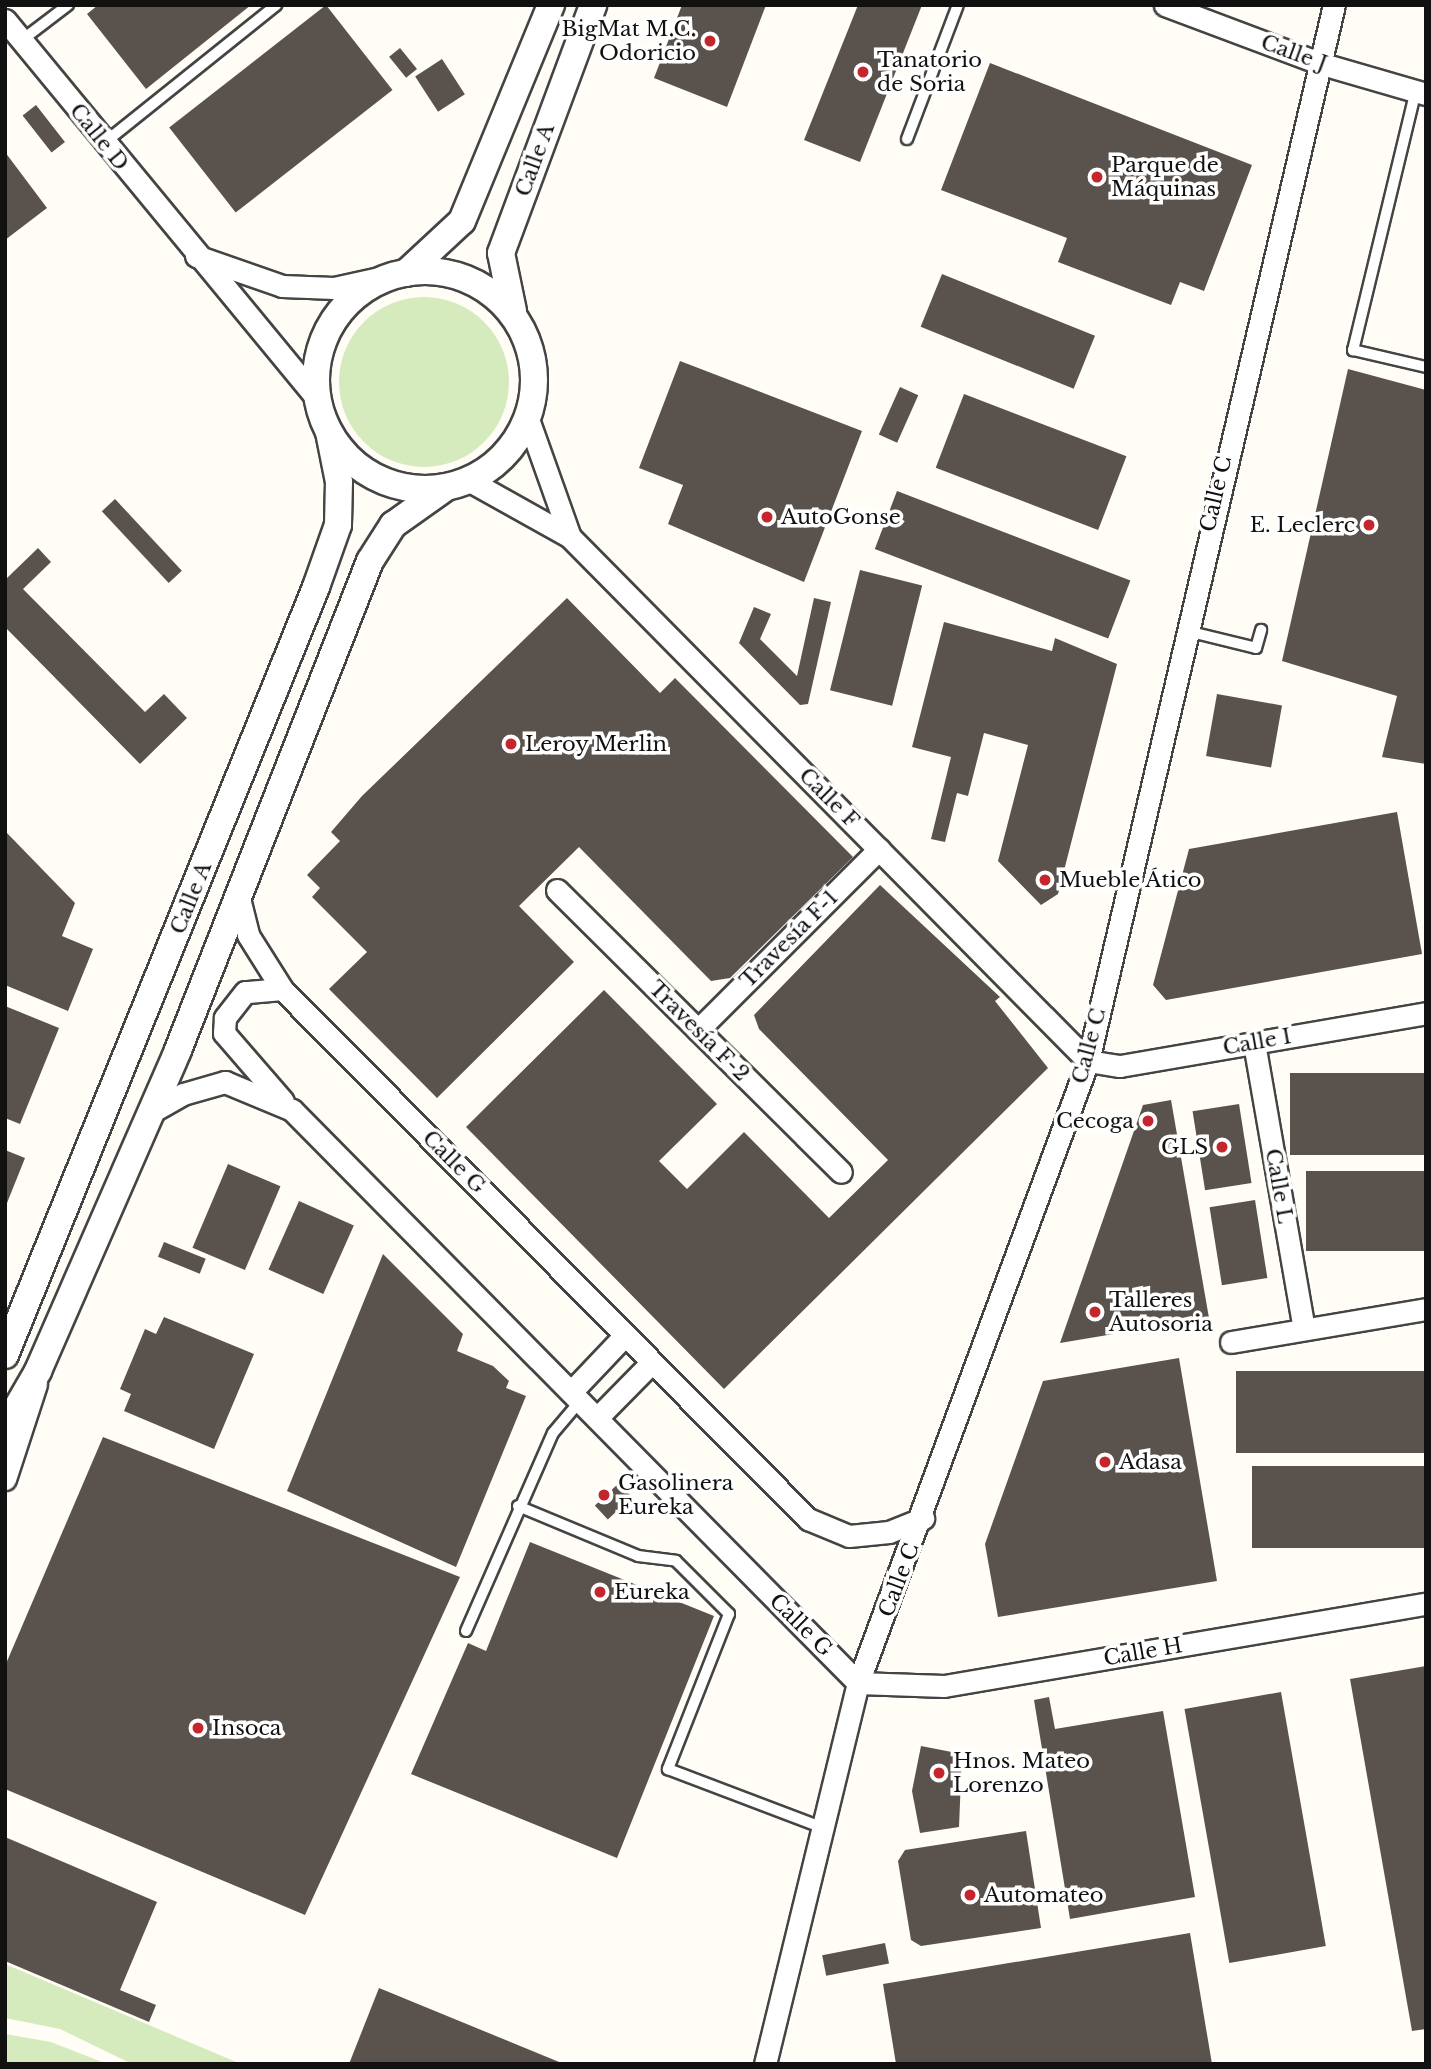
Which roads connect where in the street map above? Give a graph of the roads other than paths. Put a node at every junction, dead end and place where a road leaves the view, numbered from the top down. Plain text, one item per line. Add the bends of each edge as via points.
1 (68, 5) edge
2 (276, 5) edge
3 (551, 5) edge
4 (593, 5) edge
5 (958, 5) edge
6 (1166, 5) edge
7 (1334, 5) edge
8 (5, 20) edge
9 (22, 40) junction
10 (1319, 63) junction
11 (1421, 92) edge
12 (907, 139) dead end
13 (104, 143) junction
14 (192, 254) junction
15 (395, 275) junction
16 (514, 316) junction
17 (1426, 367) edge
18 (315, 396) junction
19 (528, 419) junction
20 (329, 432) junction
21 (457, 484) junction
22 (570, 537) junction
23 (1261, 629) dead end
24 (1184, 630) junction
25 (879, 849) junction
26 (557, 890) dead end
27 (239, 898) junction
28 (282, 989) junction
29 (1426, 1013) edge
30 (698, 1030) junction
31 (1254, 1043) junction
32 (1088, 1062) junction
33 (292, 1110) junction
34 (148, 1114) junction
35 (841, 1172) dead end
36 (1426, 1309) edge
37 (12, 1329) edge
38 (1304, 1329) junction
39 (625, 1335) junction
40 (1231, 1342) dead end
41 (5, 1355) edge
42 (652, 1362) junction
43 (38, 1371) junction
44 (576, 1396) junction
45 (8, 1415) edge
46 (597, 1418) junction
47 (5, 1479) edge
48 (518, 1506) junction
49 (923, 1518) junction
50 (1426, 1604) edge
51 (466, 1631) dead end
52 (858, 1683) junction
53 (827, 1829) junction
54 (765, 2064) edge

1 - 9 lane
2 - 13 lane
3 - 15 street, Calle A via 462,221
4 - 16 street, Calle A via 500,253
5 - 12 lane
6 - 10 street, Calle J
7 - 10 street, Calle C
8 - 9 street, Calle D
9 - 13 street, Calle D
10 - 11 street, Calle J
10 - 24 street, Calle C
11 - 17 lane via 1353,350
13 - 14 street, Calle D
14 - 15 street via 282,286 334,288
14 - 18 street, Calle D
15 - 16 street via 456,274 489,290
15 - 18 street via 352,297 329,326 317,360
16 - 19 street via 530,348 535,384
18 - 20 street
19 - 21 street via 510,450
19 - 22 street, Calle F
20 - 21 street via 350,460 378,479 411,489
20 - 37 street, Calle A via 338,482 338,525
21 - 22 street, Calle F
21 - 27 street via 393,525 370,561
22 - 25 street, Calle F
23 - 24 lane via 1256,648
24 - 32 street, Calle C
25 - 30 street, Travesía F-1
25 - 32 street, Calle F
26 - 30 street, Travesía F-2
27 - 28 street, Calle G via 248,935
27 - 34 street
28 - 33 street, Calle G via 244,992 225,1018 224,1033
28 - 39 street, Calle G
29 - 31 street, Calle I
30 - 35 street, Travesía F-2
31 - 32 street, Calle I via 1120,1066
31 - 38 street, Calle L
32 - 49 street, Calle C
33 - 34 street, Calle G via 225,1082 183,1094
33 - 44 street, Calle G
34 - 43 street
36 - 38 street
37 - 41 street, Calle A
38 - 40 street
39 - 42 street, Calle G
39 - 44 street
42 - 46 street
42 - 49 street, Calle G via 808,1519 849,1536 889,1532
43 - 45 street
43 - 47 street
44 - 46 street, Calle G
44 - 48 lane
46 - 52 street, Calle G
48 - 51 lane
48 - 53 lane via 638,1556 676,1561 729,1614 668,1769
49 - 52 street, Calle C
50 - 52 street, Calle H via 944,1686
52 - 53 street, Calle C
53 - 54 street, Calle C

